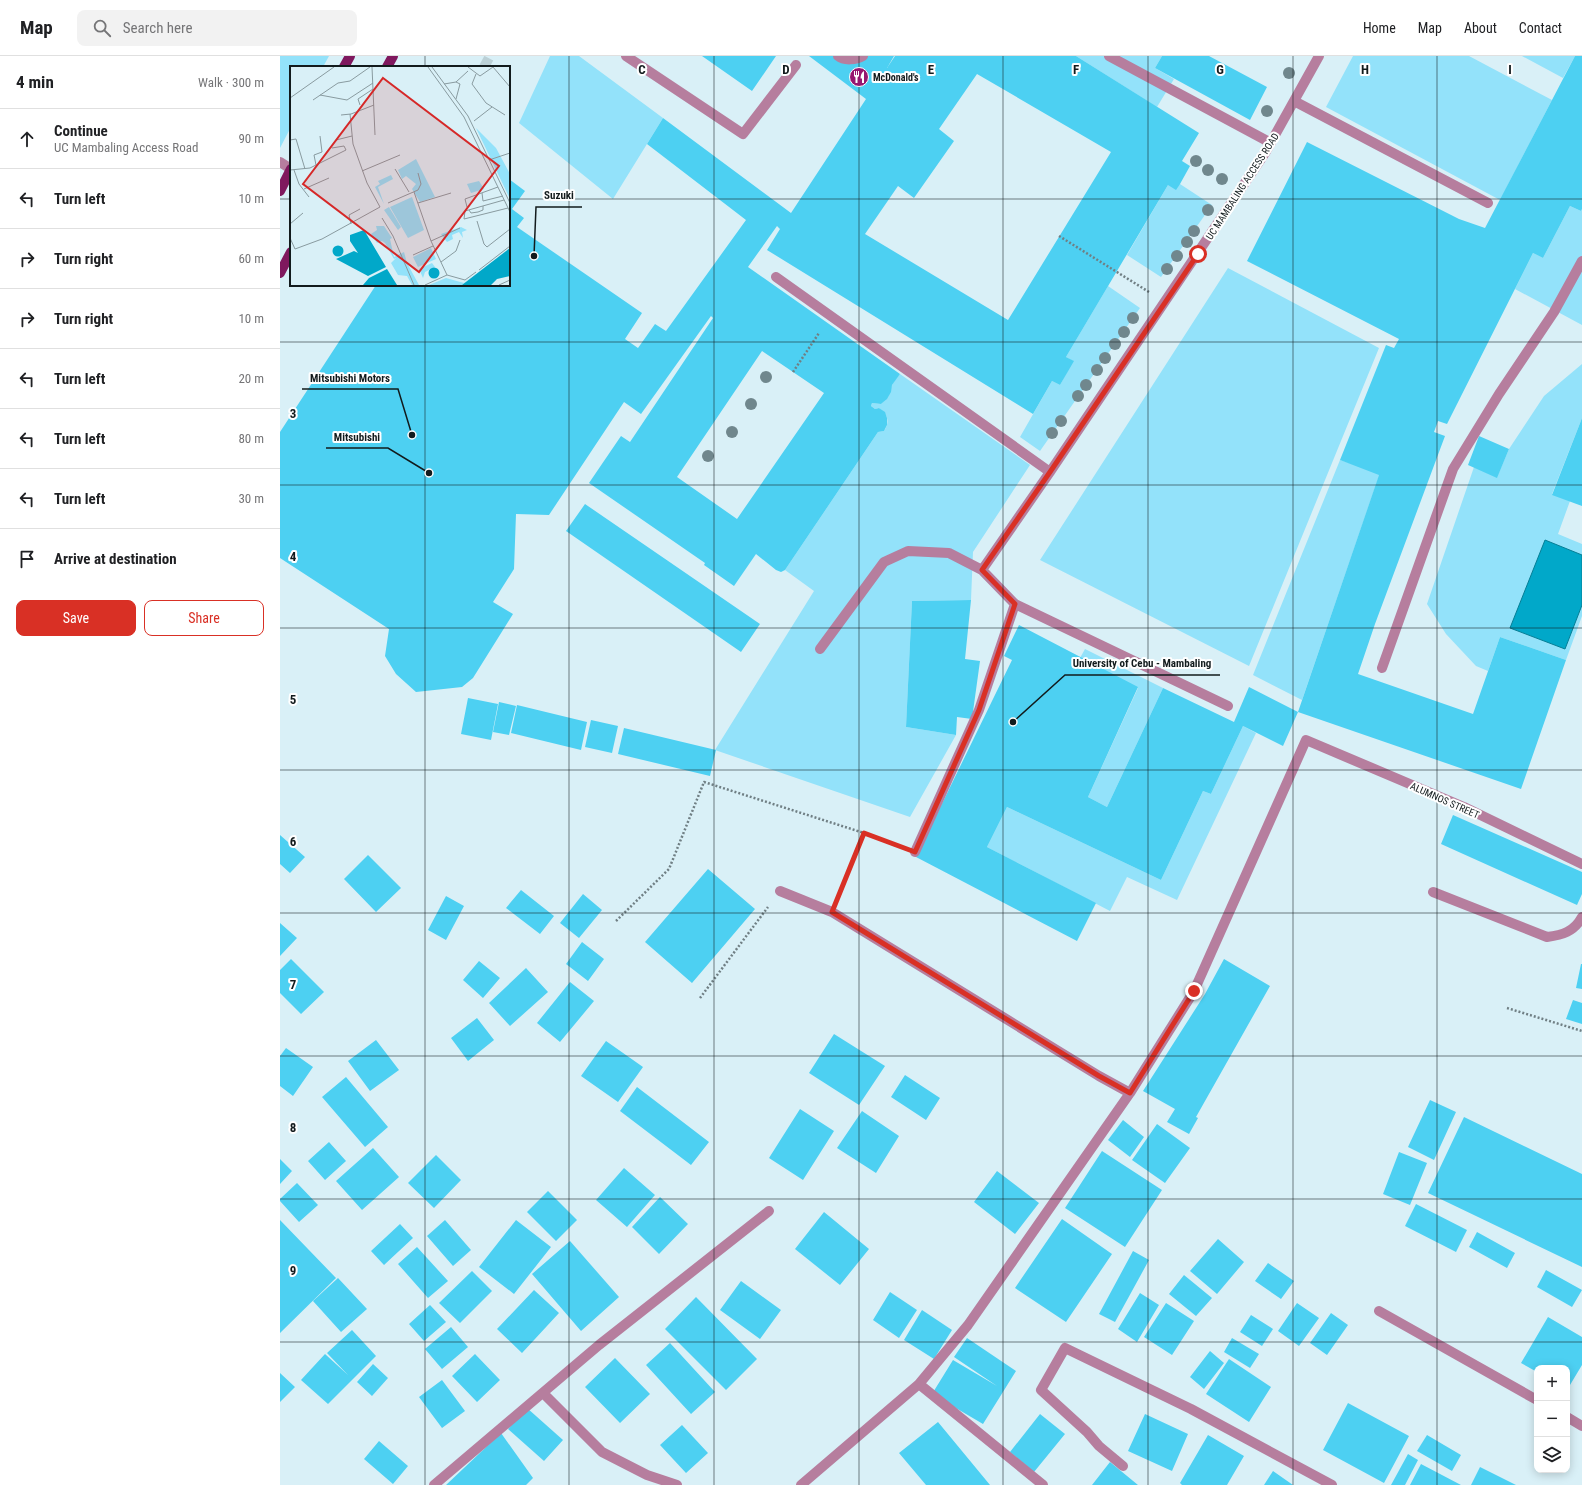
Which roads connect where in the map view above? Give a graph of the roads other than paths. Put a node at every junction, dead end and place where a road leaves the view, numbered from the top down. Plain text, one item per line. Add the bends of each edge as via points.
1 (350, 56) edge
2 (393, 56) edge
3 (626, 56) edge
4 (838, 56) edge
5 (863, 56) edge
6 (1109, 56) edge
7 (1319, 56) edge
8 (796, 65) dead end
9 (345, 66) edge
10 (388, 66) edge
11 (1294, 101) junction
12 (1271, 143) junction
13 (280, 162) edge
14 (290, 168) edge
15 (290, 171) edge
16 (280, 191) edge
17 (1488, 203) dead end
18 (290, 254) edge
19 (1582, 261) edge
20 (280, 273) edge
21 (776, 277) dead end
22 (1050, 472) junction
23 (982, 570) junction
24 (1015, 604) junction
25 (820, 649) dead end
26 (1382, 668) dead end
27 (1228, 706) dead end
28 (915, 852) road end
29 (1582, 864) edge
30 (780, 891) road end
31 (1433, 892) dead end
32 (1582, 917) edge
33 (1130, 1093) junction
34 (769, 1211) dead end
35 (1379, 1311) dead end
36 (919, 1384) junction
37 (543, 1393) junction
38 (1534, 1398) edge
39 (1570, 1419) edge
40 (1582, 1426) edge
41 (1123, 1466) dead end
42 (434, 1485) edge
43 (677, 1485) edge
44 (801, 1485) edge
45 (1043, 1485) edge
46 (1332, 1485) edge

1 - 9 main road
2 - 10 main road
3 - 8 street via 742,134
4 - 5 street via 858,59
6 - 12 street
7 - 11 street, UC MAMBALING ACCESS ROAD
11 - 12 street, UC MAMBALING ACCESS ROAD
11 - 17 street
12 - 22 street, UC MAMBALING ACCESS ROAD
13 - 14 street
15 - 16 main road
18 - 20 main road
19 - 26 street via 1554,312 1453,469
21 - 22 street
22 - 23 street, UC MAMBALING ACCESS ROAD
23 - 24 street
23 - 25 street via 949,553 908,551 884,562
24 - 27 street
24 - 28 street via 979,710
29 - 33 street, ALUMNOS STREET via 1464,808 1306,740 1194,991
30 - 33 street via 832,912
31 - 32 street via 1547,937 1565,934 1579,923
33 - 36 street via 968,1325
34 - 37 street via 599,1345
35 - 38 street
36 - 44 street
36 - 45 street
37 - 42 street
37 - 43 street via 602,1452 647,1475
39 - 40 street
41 - 46 street via 1041,1390 1066,1348 1191,1409

